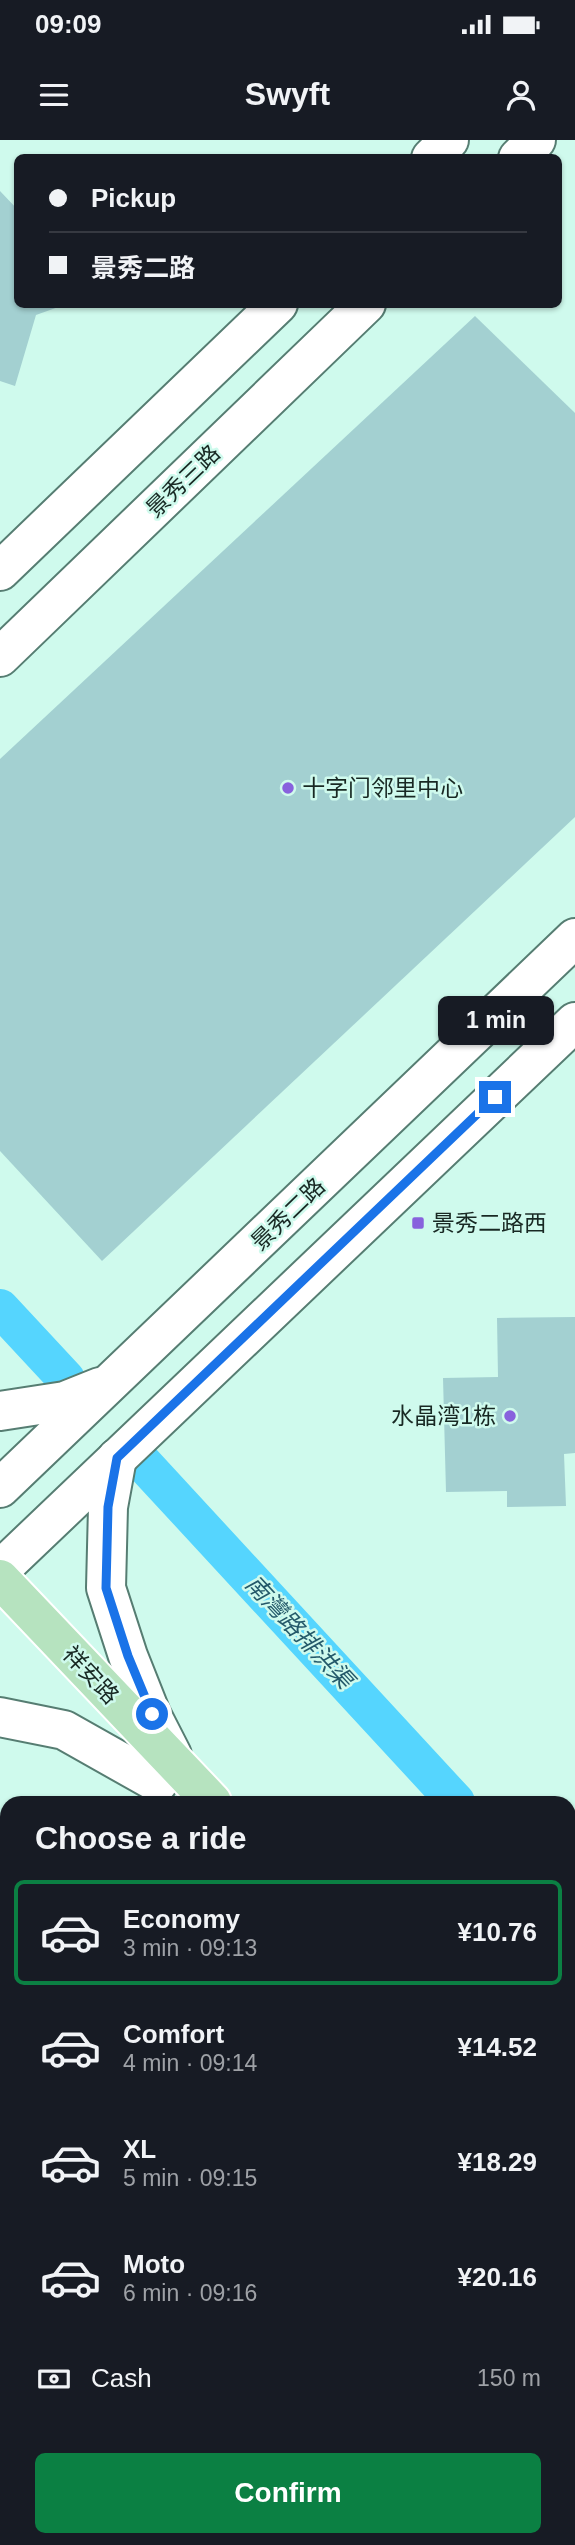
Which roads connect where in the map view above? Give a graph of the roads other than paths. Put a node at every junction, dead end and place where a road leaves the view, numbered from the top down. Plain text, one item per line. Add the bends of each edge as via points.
1 (449, 140) edge
2 (536, 140) edge
3 (435, 154) edge
4 (522, 154) edge
5 (274, 308) edge
6 (362, 308) edge
7 (0, 572) edge
8 (0, 657) edge
9 (575, 938) edge
10 (575, 1022) edge
11 (112, 1382) junction
12 (0, 1411) edge
13 (117, 1458) junction
14 (0, 1488) edge
15 (0, 1570) edge
16 (0, 1579) edge
17 (0, 1615) edge
18 (0, 1717) edge
19 (170, 1784) edge
20 (198, 1796) edge

1 - 3 street
2 - 4 street
5 - 7 street
6 - 8 street, 景秀三路
9 - 11 street, 景秀二路
10 - 13 street
11 - 12 street via 65,1401
11 - 14 street, 景秀二路
13 - 15 street
13 - 19 street via 108,1507 106,1588 152,1714
16 - 19 main road, 祥安路
17 - 19 main road, 祥安路
18 - 19 street via 64,1730
19 - 20 main road, 祥安路

